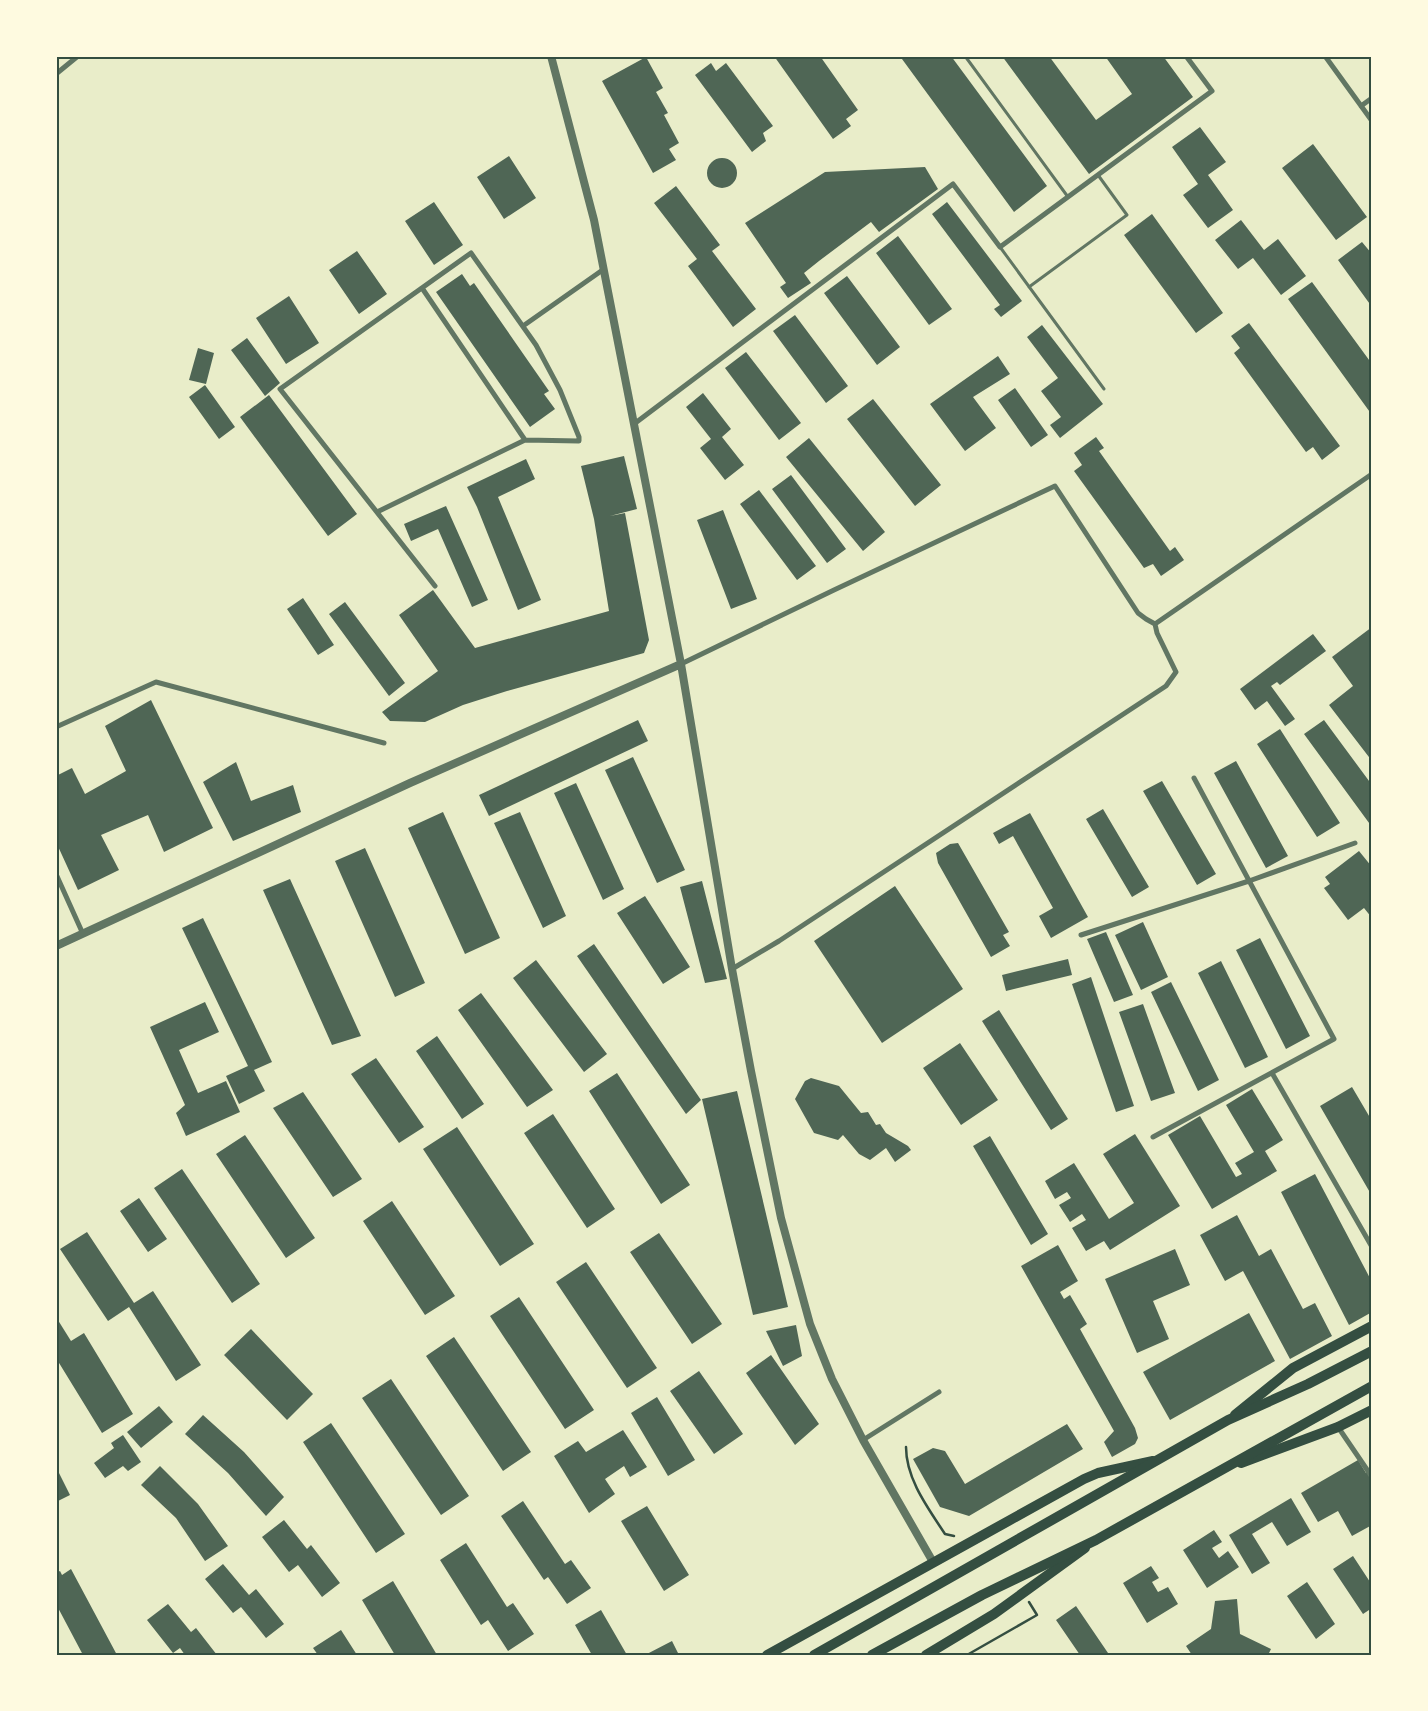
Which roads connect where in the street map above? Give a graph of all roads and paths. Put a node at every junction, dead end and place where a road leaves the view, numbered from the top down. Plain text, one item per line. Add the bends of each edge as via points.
1 (78, 56) edge
2 (551, 56) edge
3 (965, 56) edge
4 (1186, 56) edge
5 (1325, 56) edge
6 (56, 74) edge
7 (1372, 98) edge
8 (1361, 106) junction
9 (1372, 121) edge
10 (1098, 175) junction
11 (1068, 197) junction
12 (1000, 247) junction
13 (604, 269) junction
14 (1029, 287) junction
15 (422, 288) junction
16 (523, 326) junction
17 (1104, 390) dead end
18 (634, 424) junction
19 (525, 440) junction
20 (1372, 474) edge
21 (377, 512) junction
22 (435, 586) dead end
23 (1155, 624) junction
24 (681, 664) junction
25 (56, 727) edge
26 (384, 743) dead end
27 (1194, 778) dead end
28 (1355, 843) dead end
29 (56, 874) edge
30 (1249, 881) junction
31 (83, 934) junction
32 (1081, 935) dead end
33 (56, 946) edge
34 (732, 968) junction
35 (1272, 1073) junction
36 (1153, 1137) dead end
37 (1372, 1247) edge
38 (1372, 1326) edge
39 (1372, 1351) edge
40 (1372, 1386) edge
41 (939, 1392) dead end
42 (1372, 1410) edge
43 (1228, 1420) junction
44 (1338, 1427) junction
45 (863, 1440) junction
46 (906, 1447) dead end
47 (1154, 1461) junction
48 (1228, 1467) junction
49 (1372, 1477) edge
50 (957, 1536) dead end
51 (1096, 1540) junction
52 (933, 1562) junction
53 (1037, 1615) dead end
54 (767, 1655) edge
55 (814, 1655) edge
56 (872, 1655) edge
57 (926, 1655) edge
58 (967, 1655) edge

1 - 6 street
2 - 13 street
3 - 11 lane
4 - 10 street via 1212,91
5 - 8 street
7 - 8 street
8 - 9 street
10 - 11 street
10 - 14 lane via 1127,215
11 - 12 street
12 - 14 lane
12 - 18 street via 954,184
13 - 16 street
13 - 18 street
14 - 17 lane
15 - 16 street via 471,253
15 - 19 street
15 - 21 street via 280,389
16 - 19 street via 560,390 579,437 578,441
18 - 24 street
19 - 21 street
20 - 23 street
21 - 22 street
23 - 24 street via 1138,612 1055,486
23 - 34 street via 1176,672 1166,686 779,941
24 - 31 street via 410,783
24 - 34 street
25 - 26 street via 156,682
27 - 30 street
28 - 30 street
29 - 31 street
30 - 32 street
30 - 35 street via 1334,1039
31 - 33 street
34 - 45 street via 781,1218 810,1324
35 - 36 street
35 - 37 street
38 - 43 main road via 1293,1368
39 - 43 main road
40 - 48 main road
41 - 45 street
42 - 44 main road
43 - 47 main road
44 - 48 main road
44 - 49 street
45 - 52 street
46 - 50 path via 910,1473 924,1502 945,1534
47 - 52 main road via 1084,1479
47 - 55 main road
48 - 51 main road
51 - 56 main road
51 - 57 main road via 994,1614
52 - 54 main road
53 - 58 path

